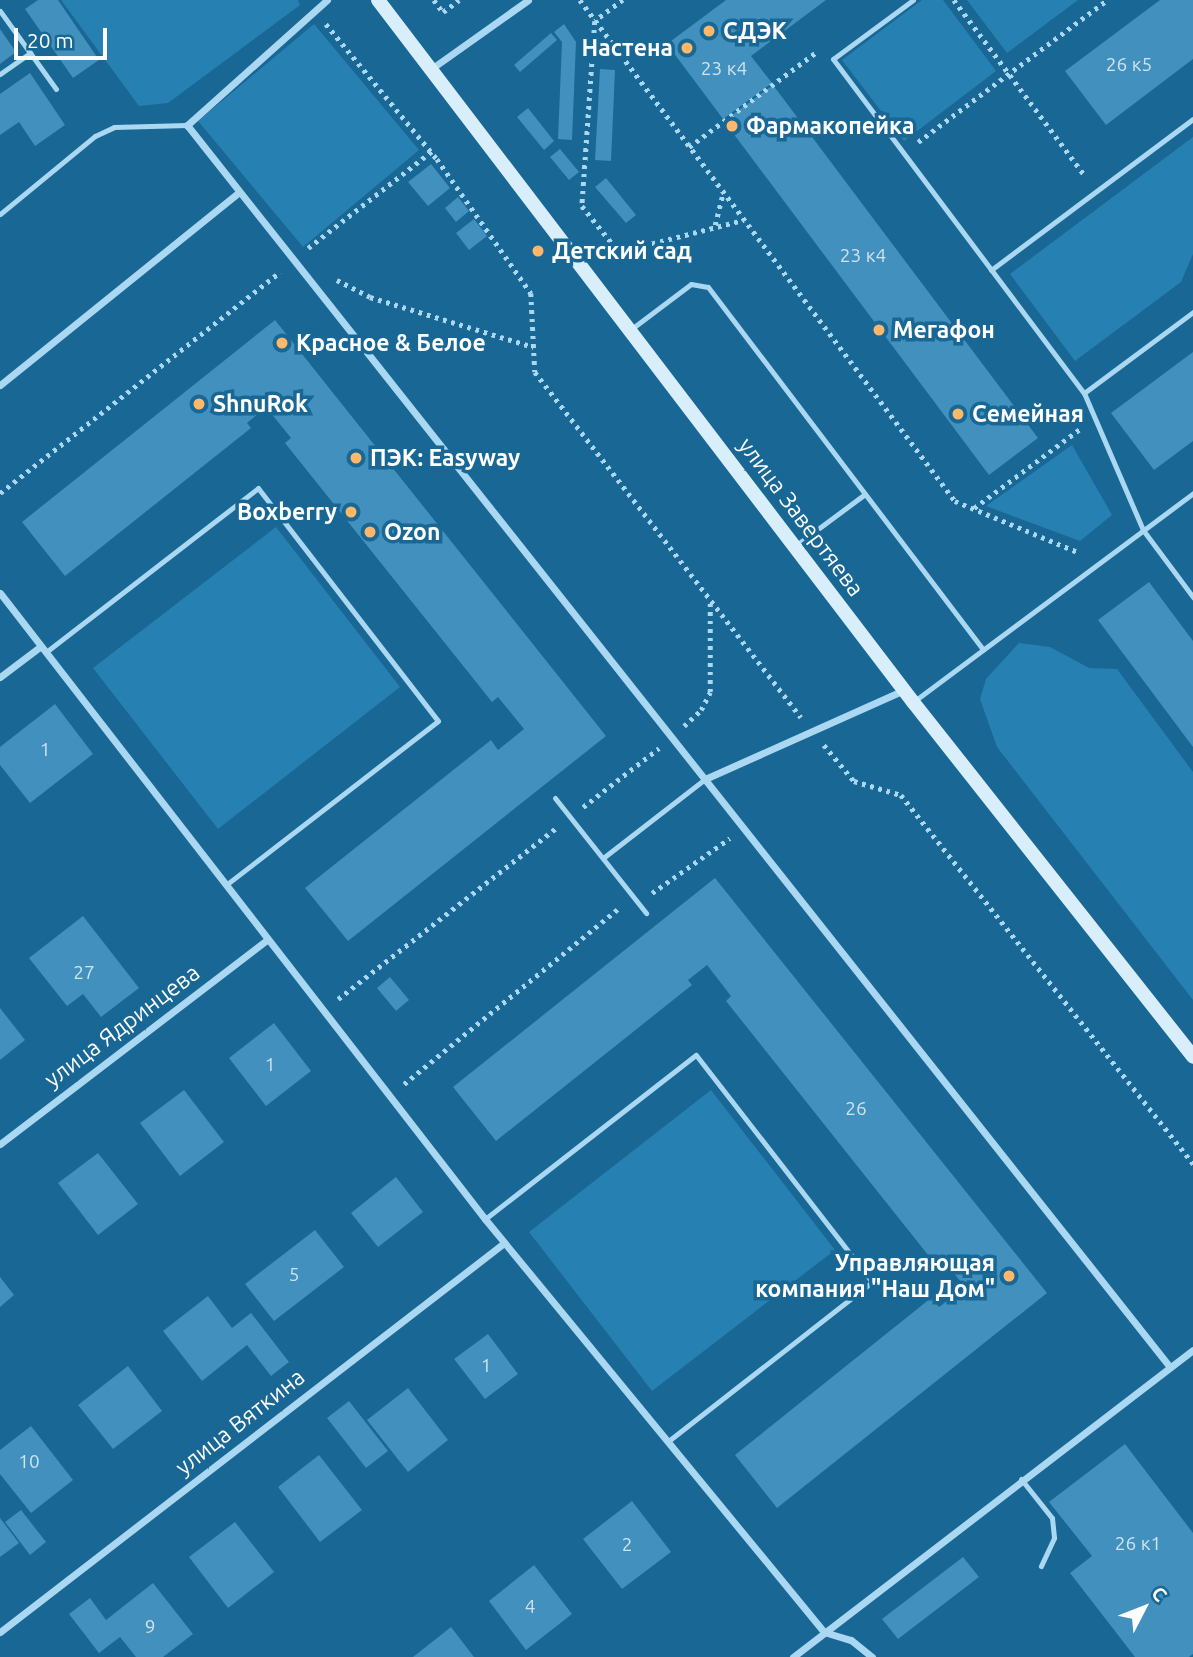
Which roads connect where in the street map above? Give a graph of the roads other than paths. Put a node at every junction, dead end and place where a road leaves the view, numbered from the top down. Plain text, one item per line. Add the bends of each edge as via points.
1 (327, 0) edge
2 (378, 0) edge
3 (528, 0) edge
4 (912, 0) edge
5 (0, 12) edge
6 (30, 53) junction
7 (431, 69) junction
8 (0, 74) edge
9 (56, 89) dead end
10 (1193, 119) edge
11 (187, 125) junction
12 (239, 192) junction
13 (0, 214) edge
14 (991, 270) junction
15 (1193, 312) edge
16 (630, 330) junction
17 (0, 385) edge
18 (1084, 393) junction
19 (1193, 493) edge
20 (865, 494) junction
21 (1143, 530) junction
22 (795, 546) junction
23 (0, 593) edge
24 (1193, 597) edge
25 (43, 649) junction
26 (984, 649) junction
27 (0, 677) edge
28 (909, 696) junction
29 (705, 779) junction
30 (555, 798) dead end
31 (603, 858) junction
32 (226, 885) junction
33 (646, 914) dead end
34 (268, 939) junction
35 (1193, 1057) edge
36 (0, 1144) edge
37 (485, 1219) junction
38 (504, 1242) junction
39 (1192, 1354) edge
40 (1170, 1367) junction
41 (667, 1441) junction
42 (1021, 1479) junction
43 (1041, 1566) dead end
44 (0, 1632) edge
45 (824, 1632) junction
46 (793, 1657) edge
47 (871, 1657) edge

1 - 11 street
2 - 7 main road, улица Завертяева
3 - 7 street
4 - 14 lane via 833,59
5 - 6 lane
6 - 8 lane
6 - 9 lane
7 - 16 main road, улица Завертяева
10 - 14 lane
11 - 12 street
11 - 13 lane via 114,127 95,136
12 - 17 street
12 - 29 street
14 - 18 lane
15 - 18 lane
16 - 20 lane via 691,284 708,287
16 - 22 main road, улица Завертяева
18 - 21 lane
19 - 21 lane
20 - 22 lane
20 - 26 lane
21 - 24 lane
21 - 26 lane
22 - 28 main road, улица Завертяева
23 - 25 street
25 - 27 street
25 - 32 street
25 - 32 lane via 258,488 438,721
26 - 28 lane
28 - 29 street via 812,731
28 - 35 main road, улица Завертяева
29 - 31 lane
29 - 40 street
30 - 31 lane
31 - 33 lane
32 - 34 street
34 - 36 street, улица Ядринцева
34 - 37 street
37 - 38 street
37 - 41 lane via 696,1055 872,1282
38 - 41 street
38 - 44 street, улица Вяткина
39 - 40 street
40 - 42 street
41 - 45 street
42 - 43 lane via 1052,1518 1054,1538
42 - 45 street
45 - 46 street
45 - 47 street via 851,1640

